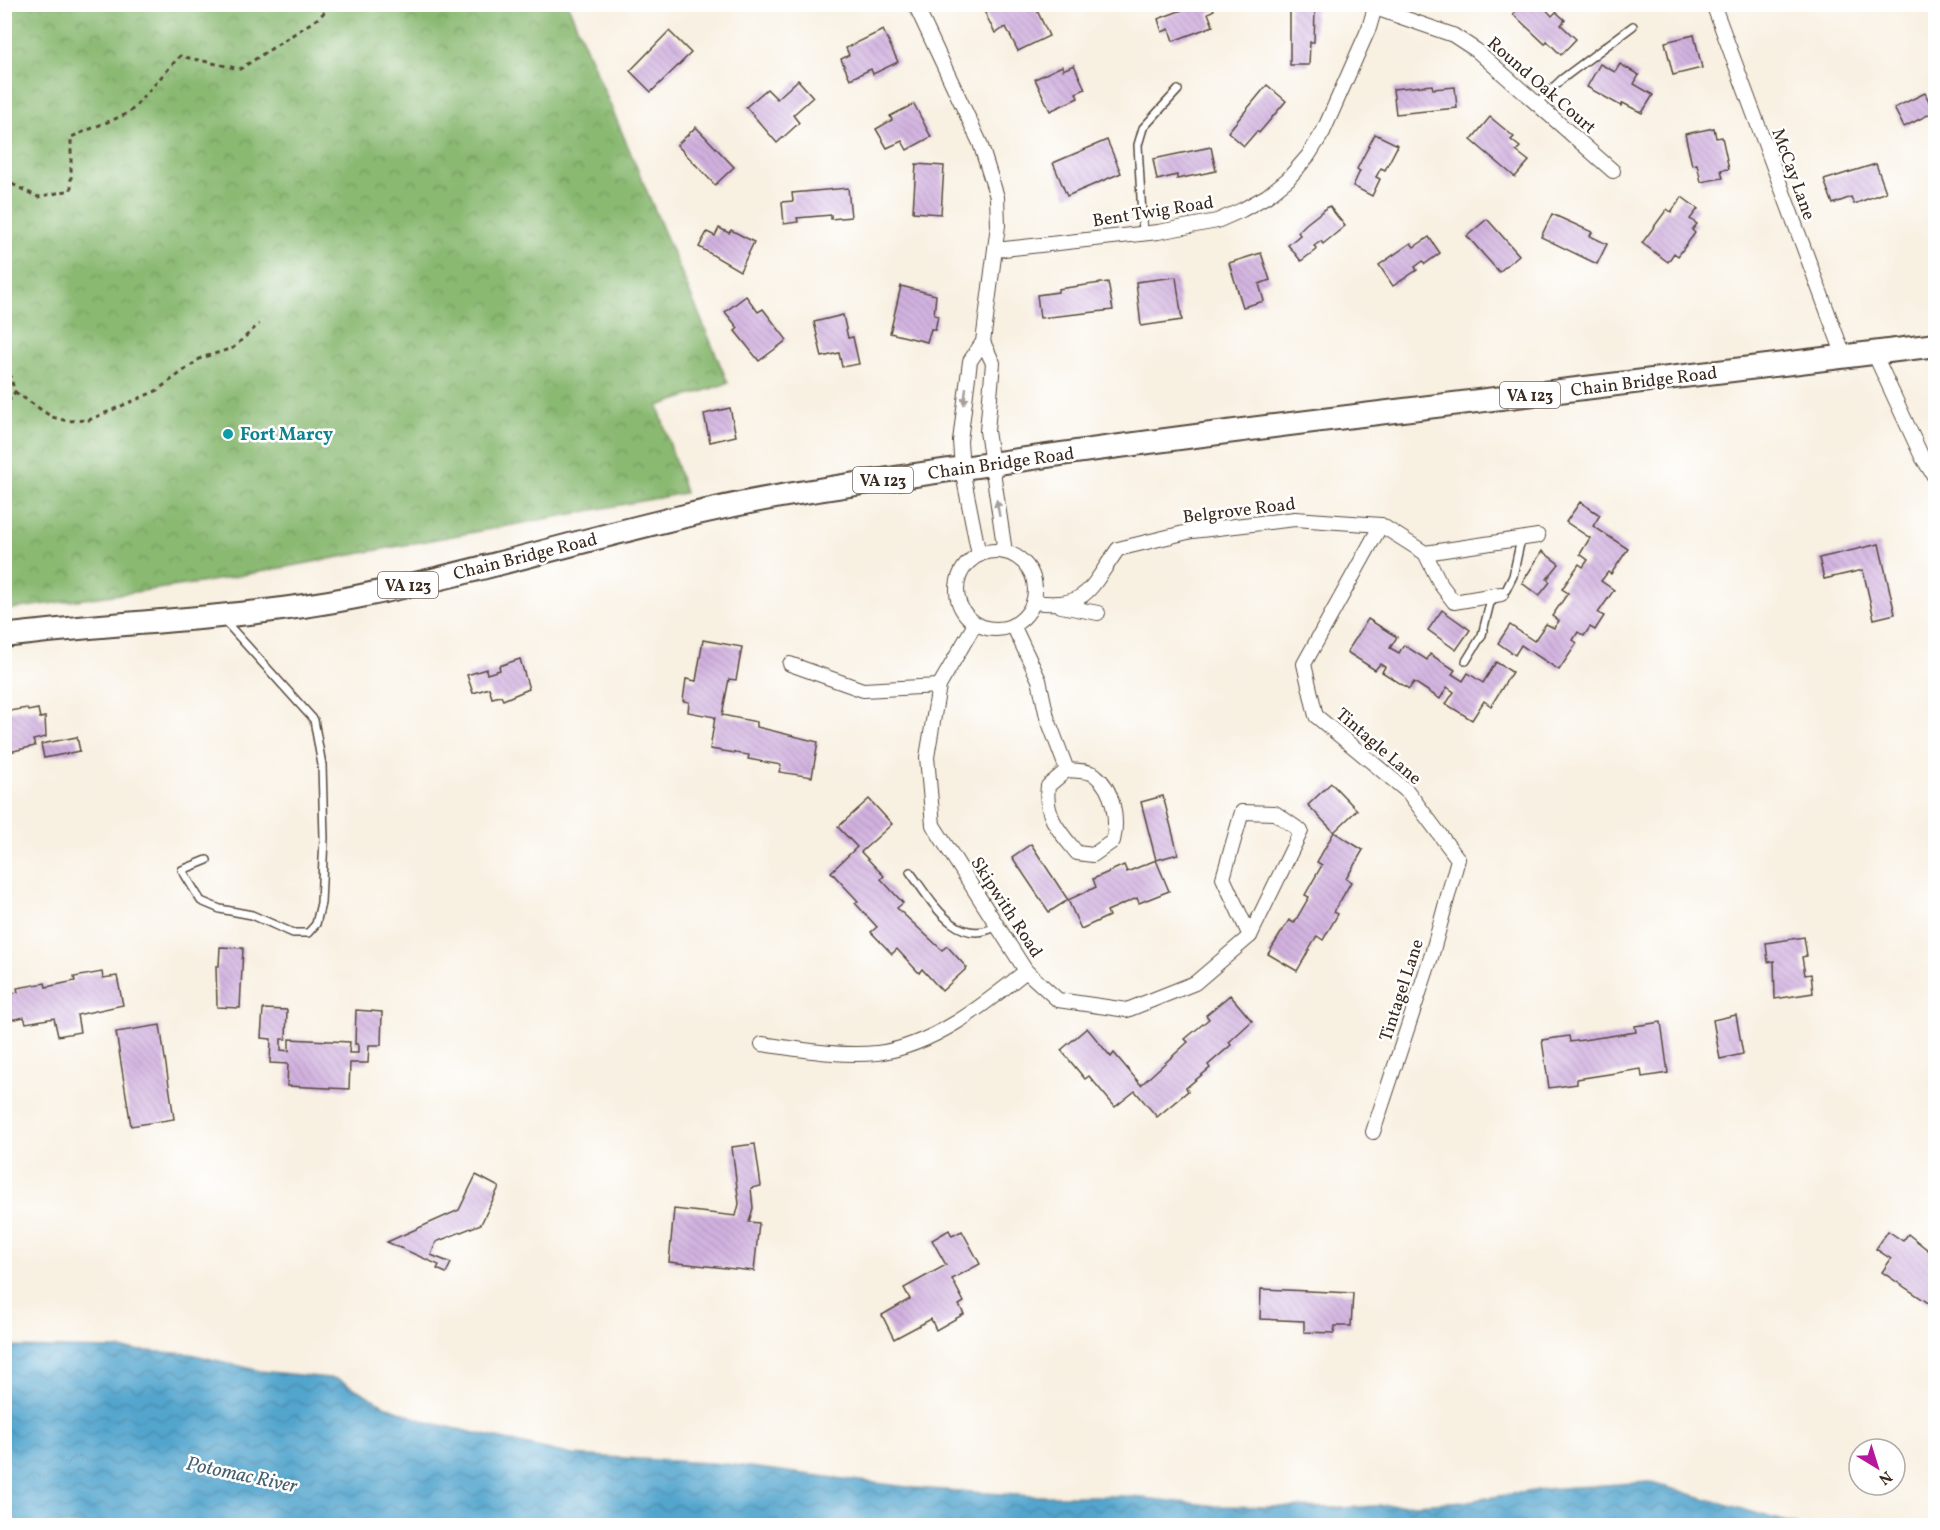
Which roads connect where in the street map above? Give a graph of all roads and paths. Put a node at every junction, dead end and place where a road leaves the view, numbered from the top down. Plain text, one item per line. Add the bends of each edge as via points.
1 (331, 4) edge
2 (915, 4) edge
3 (1713, 4) edge
4 (1375, 6) edge
5 (1634, 26) dead end
6 (1178, 90) dead end
7 (1537, 103) junction
8 (1613, 171) dead end
9 (4, 180) edge
10 (1143, 233) junction
11 (995, 250) junction
12 (259, 324) dead end
13 (983, 342) junction
14 (1935, 345) edge
15 (1874, 353) junction
16 (4, 356) edge
17 (1844, 356) junction
18 (15, 392) junction
19 (4, 408) edge
20 (990, 465) junction
21 (962, 469) junction
22 (1935, 479) edge
23 (1381, 525) junction
24 (1538, 536) dead end
25 (1521, 538) junction
26 (1005, 552) junction
27 (1425, 553) junction
28 (979, 555) junction
29 (1501, 594) junction
30 (1034, 602) junction
31 (1061, 606) junction
32 (1098, 613) dead end
33 (220, 616) junction
34 (975, 624) junction
35 (1013, 625) junction
36 (4, 636) edge
37 (1466, 661) dead end
38 (790, 664) dead end
39 (939, 686) junction
40 (1067, 770) junction
41 (1458, 859) joint
42 (207, 860) dead end
43 (910, 872) dead end
44 (997, 926) junction
45 (1250, 936) junction
46 (1026, 971) junction
47 (762, 1044) dead end
48 (1373, 1132) dead end

1 - 9 path via 320,17 240,69 180,56 129,112 71,137 70,190 38,197
2 - 11 street via 991,172 997,196
3 - 17 street, McCay Lane
4 - 7 street, Round Oak Court via 1453,35 1495,64
4 - 10 street, Bent Twig Road via 1323,132 1288,179 1250,206 1217,221
5 - 7 lane via 1562,79
6 - 10 lane via 1143,128 1138,145
7 - 8 street, Round Oak Court
10 - 11 street, Bent Twig Road
11 - 13 street
12 - 18 path via 233,348 201,358 156,391 89,420 52,417
13 - 20 street via 993,363 987,431
13 -> 21 street via 970,361 960,441
14 - 15 main road, Chain Bridge Road / VA 123
15 - 17 main road, Chain Bridge Road / VA 123
15 - 22 street
16 - 18 path
17 - 20 main road, Chain Bridge Road / VA 123
18 - 19 path
20 - 21 main road, Chain Bridge Road / VA 123
26 -> 20 street
21 - 28 street
21 - 33 main road, Chain Bridge Road / VA 123 via 768,498 362,596
23 - 27 street, Belgrove Road
23 - 31 street, Belgrove Road via 1295,519 1192,531 1118,549 1083,597
23 - 41 street, Tintagle Lane via 1304,664 1316,716 1408,792
24 - 25 street
25 - 27 street
25 - 29 lane via 1513,576
26 - 28 street via 995,550
26 - 30 street via 1017,557 1034,577
27 - 29 street via 1454,602
28 - 34 street via 966,565 957,590 962,609
29 - 37 lane via 1490,603 1482,635
30 - 31 street
30 - 35 street via 1029,613
31 - 32 street
33 - 36 main road, Chain Bridge Road / VA 123
33 - 42 lane via 314,720 322,765 324,838 321,903 316,924 308,933 293,933 252,915 201,901 182,870
34 - 35 street via 998,630
34 - 39 street, Skipwith Road
35 - 40 street via 1039,680 1047,717
38 - 39 street via 863,690
39 - 44 street, Skipwith Road via 927,757 933,825
40 - 40 street via 1048,786 1046,804 1059,831 1077,853 1094,855 1113,841 1117,824 1110,795 1095,775
41 - 48 street, Tintagel Lane via 1432,954
43 - 44 lane via 941,913 957,927 970,933 984,933
44 - 46 street, Skipwith Road
45 - 45 street, Skipwith Road via 1301,831 1275,813 1242,812 1223,878
45 - 46 street, Skipwith Road via 1195,983 1127,1010 1058,1000
46 - 47 street via 966,1016 904,1046 877,1053 810,1051

